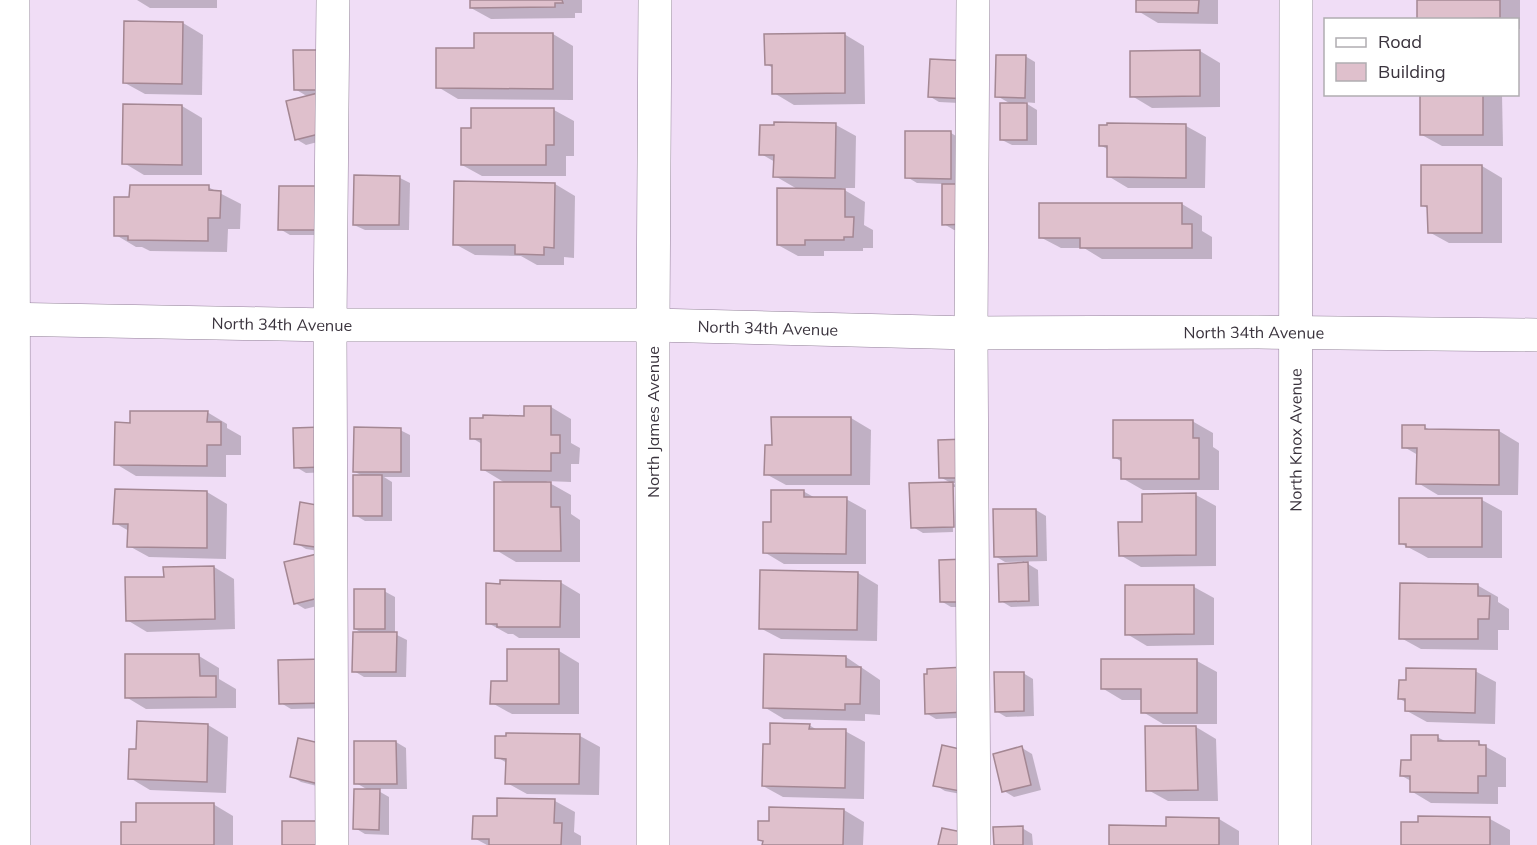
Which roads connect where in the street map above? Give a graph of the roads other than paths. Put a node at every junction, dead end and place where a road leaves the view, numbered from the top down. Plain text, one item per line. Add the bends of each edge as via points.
1 (13, 0) edge
2 (333, 0) edge
3 (655, 0) edge
4 (973, 0) edge
5 (1296, 0) edge
6 (7, 319) edge
7 (330, 325) junction
8 (653, 325) junction
9 (971, 333) junction
10 (1296, 333) junction
11 (1537, 335) edge
12 (14, 845) edge
13 (332, 845) edge
14 (653, 845) edge
15 (974, 845) edge
16 (1295, 845) edge

1 - 6 street
2 - 7 street
3 - 8 street, North James Avenue
4 - 9 street
5 - 10 street, North Knox Avenue
6 - 7 street, North 34th Avenue
6 - 12 street
7 - 8 street, North 34th Avenue
7 - 13 street
8 - 9 street, North 34th Avenue
8 - 14 street, North James Avenue
9 - 10 street, North 34th Avenue
9 - 15 street
10 - 11 street, North 34th Avenue
10 - 16 street, North Knox Avenue

